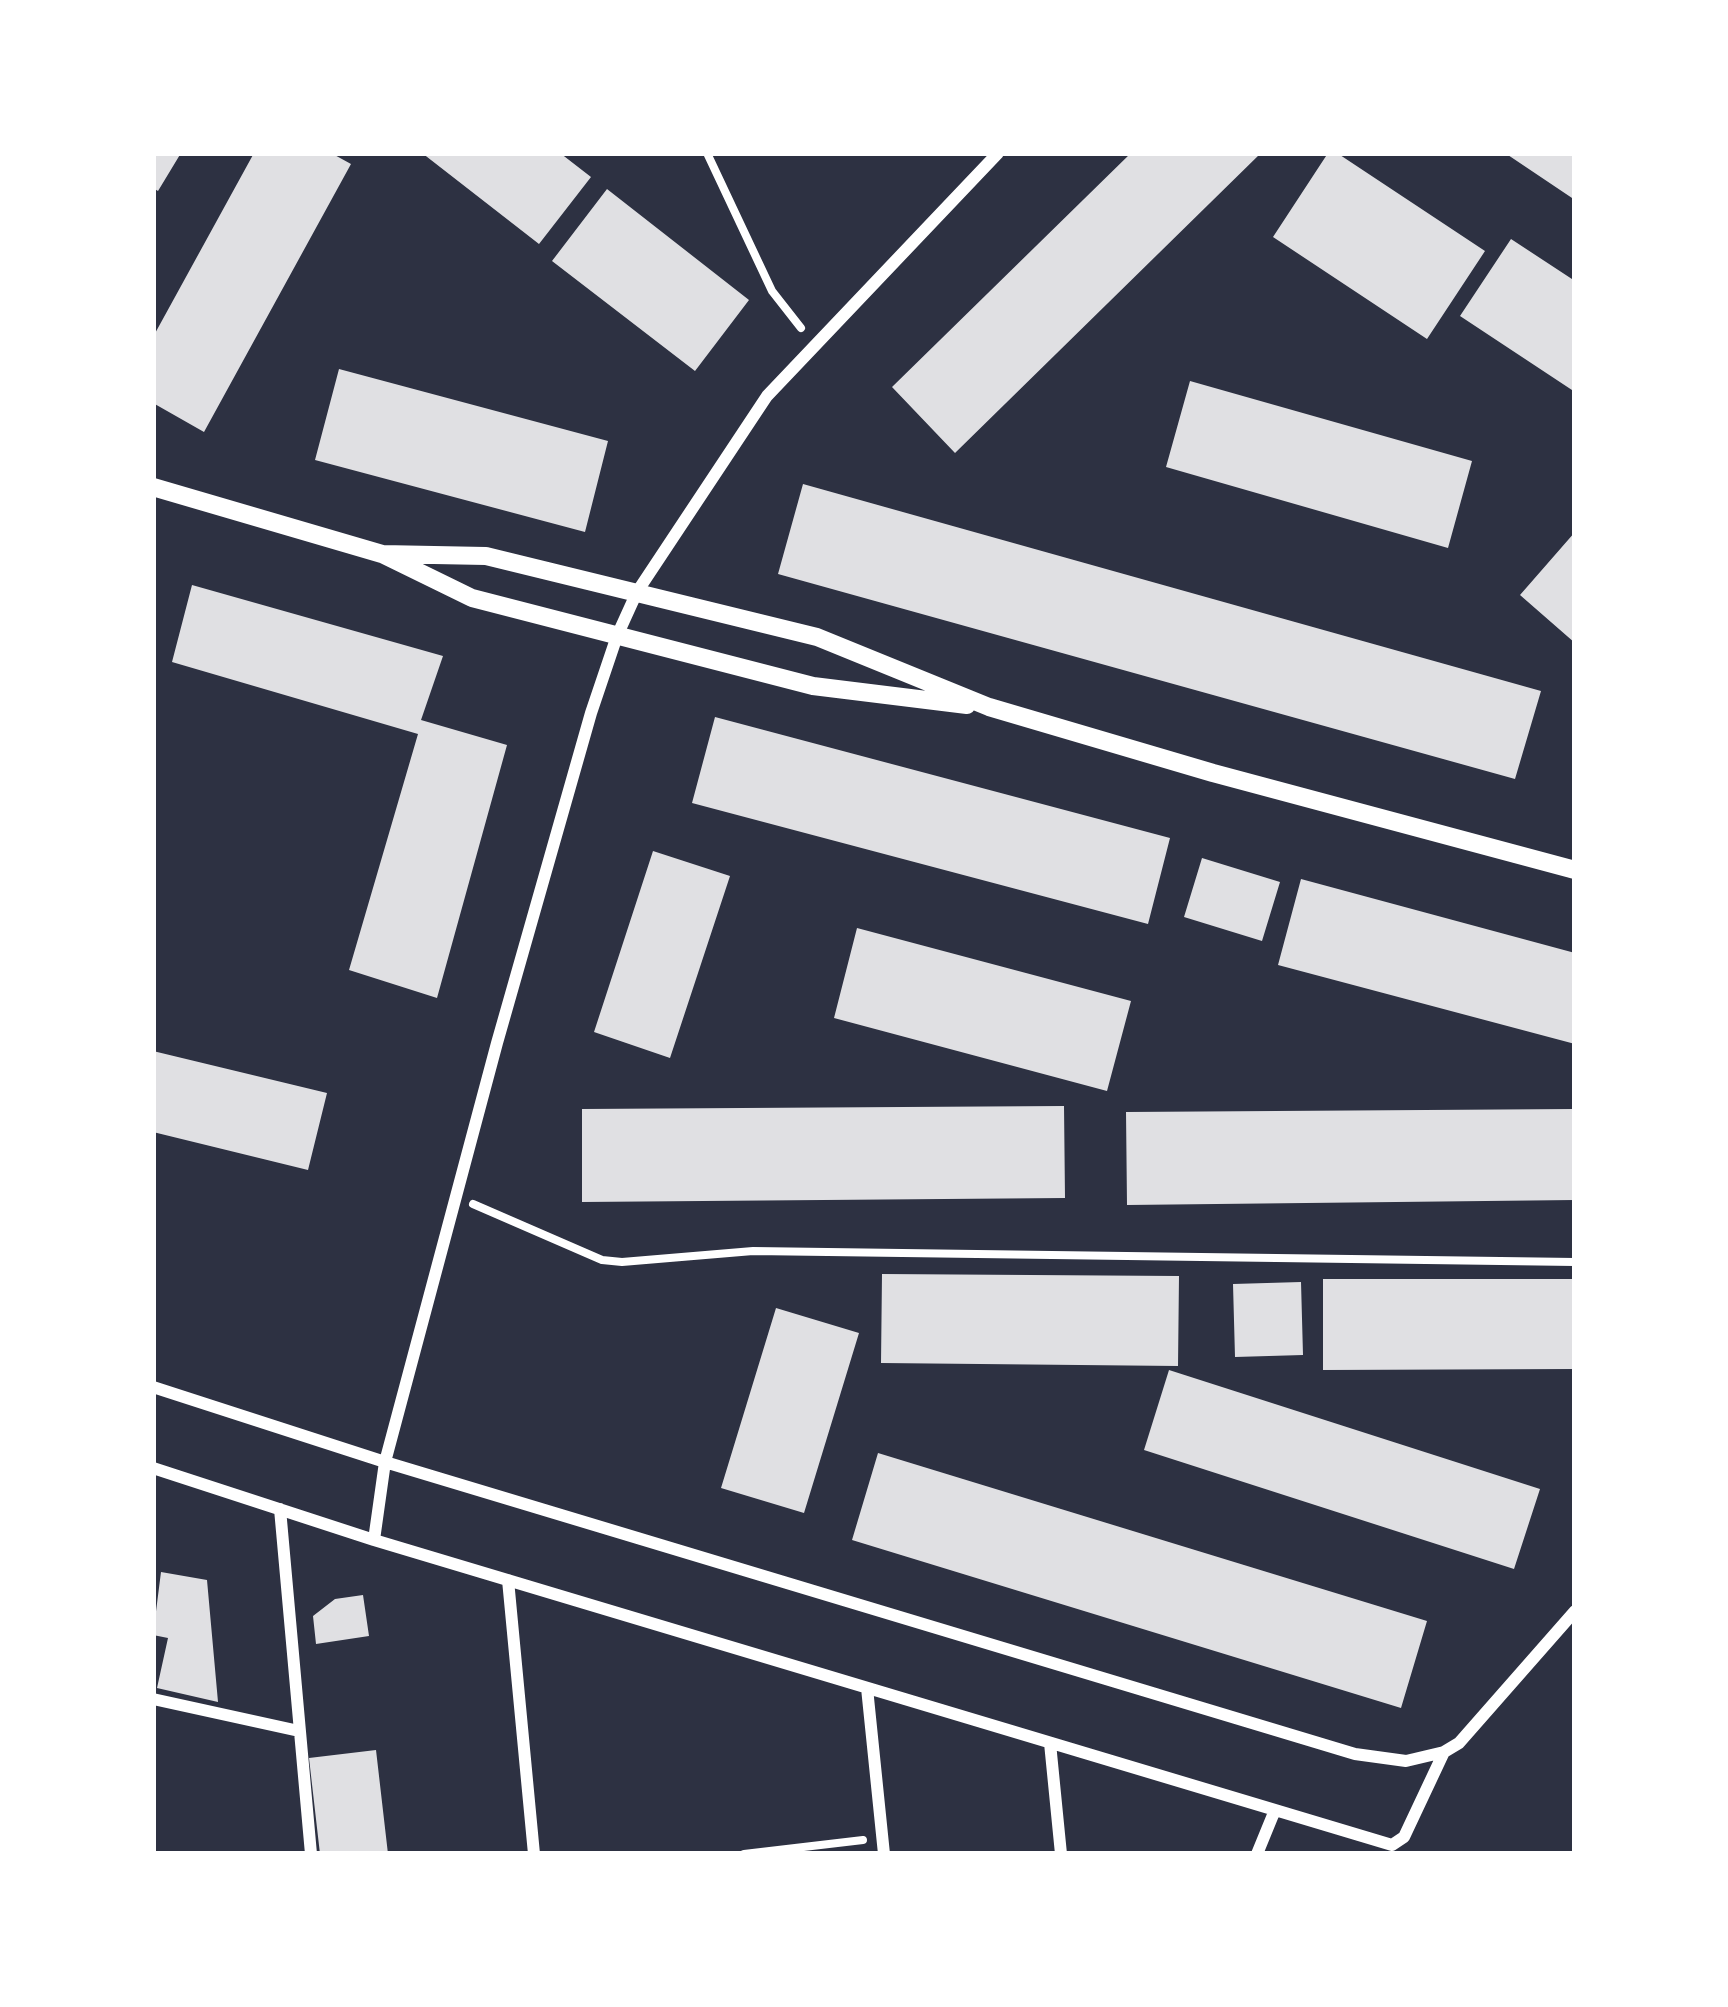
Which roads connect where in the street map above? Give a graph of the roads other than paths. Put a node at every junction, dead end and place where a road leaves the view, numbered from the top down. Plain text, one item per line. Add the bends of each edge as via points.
1 (998, 153) edge
2 (153, 487) edge
3 (382, 554) junction
4 (638, 592) junction
5 (617, 636) junction
6 (989, 707) junction
7 (1575, 870) edge
8 (153, 1388) edge
9 (386, 1462) junction
10 (153, 1468) edge
11 (280, 1509) junction
12 (374, 1540) junction
13 (508, 1580) junction
14 (1575, 1611) edge
15 (867, 1688) junction
16 (153, 1699) edge
17 (299, 1731) junction
18 (1050, 1743) junction
19 (1444, 1752) junction
20 (1275, 1810) junction
21 (311, 1854) edge
22 (534, 1854) edge
23 (884, 1854) edge
24 (1061, 1854) edge
25 (1257, 1854) edge

1 - 4 street via 767,396
2 - 3 street
3 - 4 street via 486,556
3 - 5 street via 472,598
4 - 5 street
4 - 6 street via 818,637
5 - 6 street via 813,686
5 - 9 street
6 - 7 street
8 - 9 street
9 - 12 street
9 - 19 street via 1355,1754 1406,1761
10 - 11 street
11 - 12 street
11 - 17 street
12 - 13 street
13 - 15 street
13 - 22 street
14 - 19 street
15 - 18 street
15 - 23 street
16 - 17 street
17 - 21 street
18 - 20 street
18 - 24 street
19 - 20 street via 1399,1843
20 - 25 street

